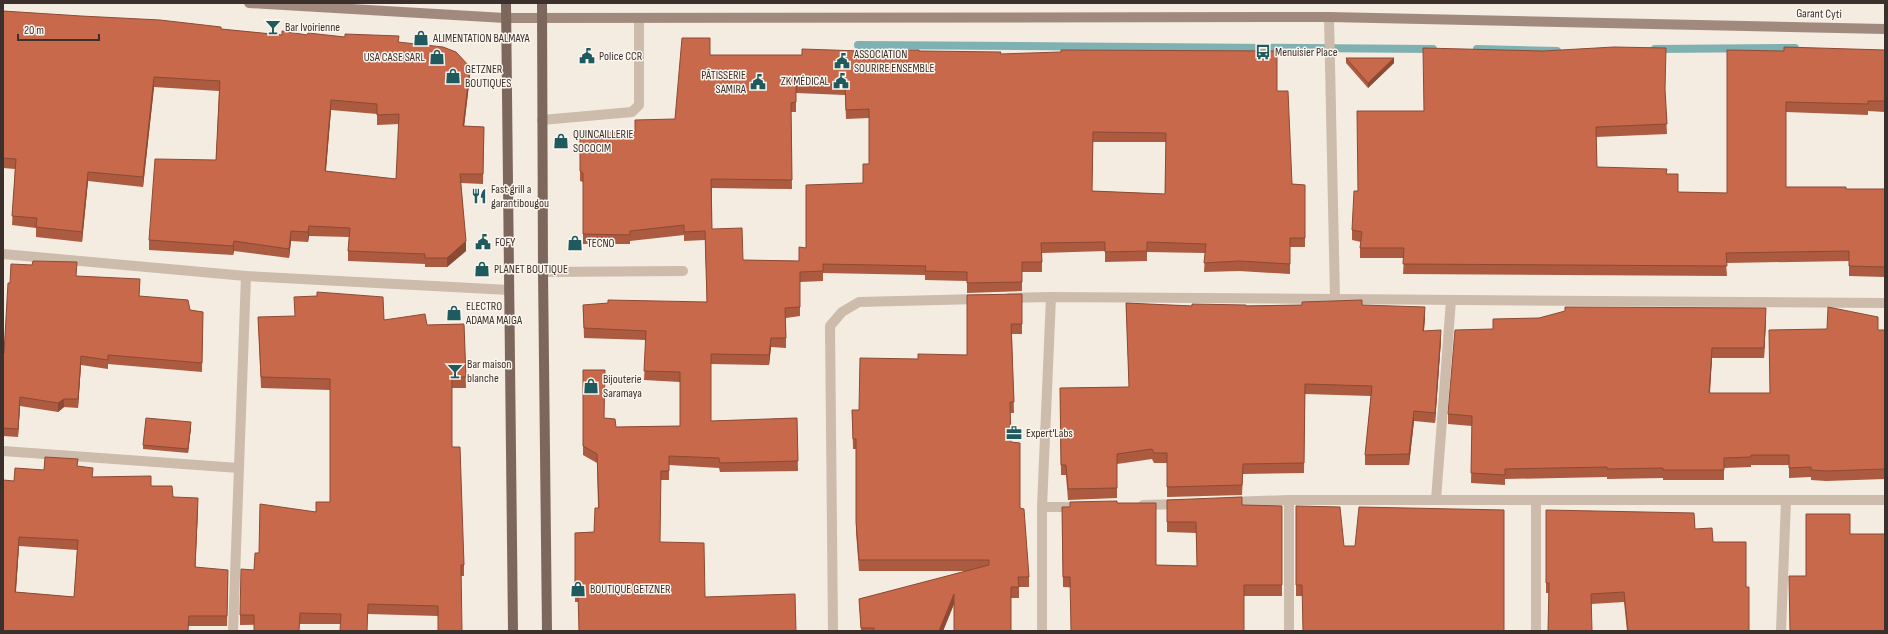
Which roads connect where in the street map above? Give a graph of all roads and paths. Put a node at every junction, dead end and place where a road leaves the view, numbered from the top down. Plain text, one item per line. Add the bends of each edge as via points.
1 (249, 3) edge
2 (506, 3) edge
3 (542, 3) edge
4 (1329, 17) junction
5 (505, 18) junction
6 (542, 18) junction
7 (639, 18) junction
8 (1885, 29) edge
9 (542, 120) junction
10 (3, 254) edge
11 (683, 271) dead end
12 (543, 272) junction
13 (246, 276) junction
14 (509, 290) junction
15 (1051, 297) junction
16 (1335, 299) junction
17 (1452, 300) junction
18 (1885, 303) edge
19 (3, 451) edge
20 (239, 468) junction
21 (1289, 500) junction
22 (1436, 500) junction
23 (1536, 500) junction
24 (1786, 500) junction
25 (1885, 500) edge
26 (1194, 503) edge
27 (1218, 503) edge
28 (1130, 505) edge
29 (1042, 507) junction
30 (1082, 507) edge
31 (233, 631) edge
32 (513, 631) edge
33 (547, 631) edge
34 (833, 631) edge
35 (1042, 631) edge
36 (1288, 631) edge
37 (1536, 631) edge
38 (1781, 631) edge

1 - 5 main road, Garant Cyti
2 - 5 main road
3 - 6 main road
4 - 7 main road, Garant Cyti
4 - 8 main road, Garant Cyti
4 - 16 street
5 - 6 main road, Garant Cyti
5 - 14 main road
6 - 7 main road, Garant Cyti
6 - 9 main road
7 - 9 street via 640,105 632,112
9 - 12 main road
10 - 13 street
11 - 12 street
12 - 33 main road
13 - 14 street
13 - 20 street
14 - 32 main road
15 - 16 street
15 - 29 street
15 - 34 street via 859,302 842,312 830,326
16 - 17 street
17 - 18 street
17 - 22 street
19 - 20 street
20 - 31 street
21 - 22 street
21 - 27 street
21 - 36 street
22 - 23 street
23 - 24 street
23 - 37 street
24 - 25 street
24 - 38 street
26 - 28 street
29 - 30 street
29 - 35 street

